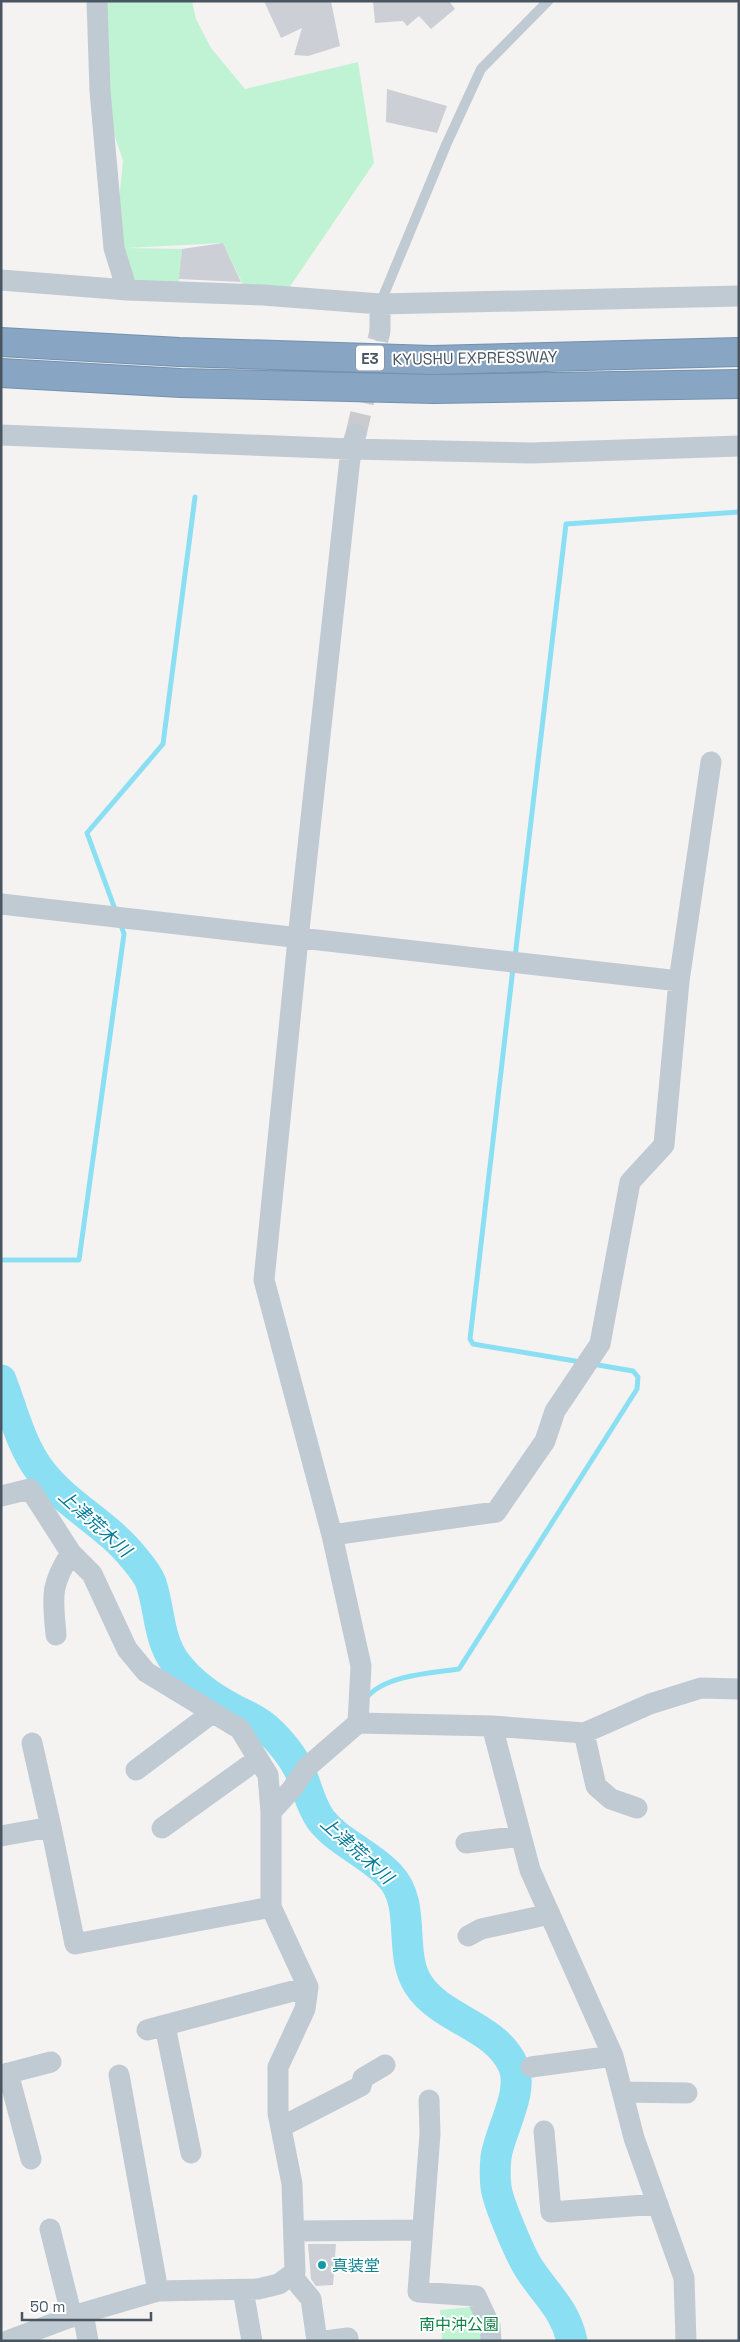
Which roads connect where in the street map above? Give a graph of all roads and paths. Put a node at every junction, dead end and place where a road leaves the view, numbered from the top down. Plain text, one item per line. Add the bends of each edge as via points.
1 (97, 1) edge
2 (548, 1) edge
3 (1, 280) edge
4 (127, 290) junction
5 (739, 296) edge
6 (380, 304) junction
7 (380, 331) tunnel mouth
8 (1, 342) edge
9 (739, 352) edge
10 (1, 373) edge
11 (739, 384) edge
12 (1, 435) edge
13 (353, 442) junction
14 (739, 446) edge
15 (711, 762) dead end
16 (1, 904) edge
17 (298, 939) junction
18 (679, 981) junction
19 (1, 1496) edge
20 (332, 1535) junction
21 (71, 1553) junction
22 (56, 1636) dead end
23 (739, 1689) edge
24 (212, 1713) junction
25 (358, 1723) junction
26 (492, 1726) junction
27 (584, 1733) junction
28 (32, 1743) dead end
29 (258, 1759) junction
30 (136, 1770) dead end
31 (637, 1808) dead end
32 (271, 1812) junction
33 (51, 1827) junction
34 (162, 1828) dead end
35 (1, 1836) edge
36 (521, 1836) junction
37 (466, 1843) dead end
38 (271, 1907) junction
39 (550, 1914) junction
40 (468, 1936) dead end
41 (308, 1987) junction
42 (613, 2056) junction
43 (51, 2062) dead end
44 (385, 2065) dead end
45 (530, 2067) dead end
46 (5, 2074) edge
47 (119, 2076) dead end
48 (622, 2092) junction
49 (687, 2093) dead end
50 (429, 2100) dead end
51 (281, 2127) junction
52 (544, 2131) dead end
53 (191, 2153) dead end
54 (31, 2159) dead end
55 (658, 2204) junction
56 (50, 2229) dead end
57 (422, 2230) junction
58 (295, 2231) junction
59 (291, 2275) junction
60 (243, 2290) junction
61 (158, 2291) junction
62 (77, 2315) junction
63 (348, 2338) dead end
64 (7, 2341) edge
65 (88, 2341) edge
66 (252, 2341) edge
67 (317, 2341) edge
68 (325, 2341) edge
69 (491, 2341) edge
70 (686, 2341) edge

1 - 4 street via 100,91 114,248
2 - 6 lane via 482,70 446,145
3 - 4 street
4 - 6 street via 263,295
5 - 6 street
6 - 7 street
8 - 9 highway, KYUSHU EXPRESSWAY / E3 via 180,352 432,360
10 - 11 highway, KYUSHU EXPRESSWAY / E3 via 181,384 425,389
12 - 13 street
13 - 14 street via 532,453
13 - 17 street
15 - 18 street
16 - 17 street
17 - 18 street
17 - 20 street via 264,1280
18 - 20 street via 664,1145 630,1182 600,1344 555,1411 545,1441 496,1512
19 - 21 street via 30,1489
20 - 25 street via 361,1666
21 - 22 street via 61,1568 52,1593
21 - 24 street via 92,1574 127,1649 146,1672
23 - 27 street via 701,1688 650,1704
24 - 29 street via 240,1729
24 - 30 street
25 - 26 street
25 - 32 street via 306,1768
26 - 27 street
26 - 36 street
27 - 31 street via 596,1786 611,1799
28 - 33 street
29 - 32 street via 268,1775
29 - 34 street
32 - 38 street
33 - 35 street
33 - 38 street via 75,1944
36 - 37 street
36 - 39 street via 530,1870
38 - 41 street
39 - 40 street via 481,1929
39 - 42 street
41 - 51 street via 305,2009 278,2067
41 - 53 street via 156,2028
42 - 45 street
42 - 48 street
43 - 46 street
44 - 51 street via 363,2078 361,2086
46 - 54 street
47 - 61 street
48 - 49 street
48 - 55 street via 634,2138
50 - 57 street via 430,2134
51 - 58 street via 292,2184
52 - 55 street via 551,2212
55 - 70 street via 684,2278
56 - 62 street
57 - 58 street
57 - 69 street via 418,2292 476,2296 490,2326
58 - 59 street via 295,2272
59 - 60 street via 279,2284
59 - 67 street via 311,2299
60 - 61 street
60 - 66 street
61 - 62 street
62 - 64 street
62 - 65 street
63 - 68 street

